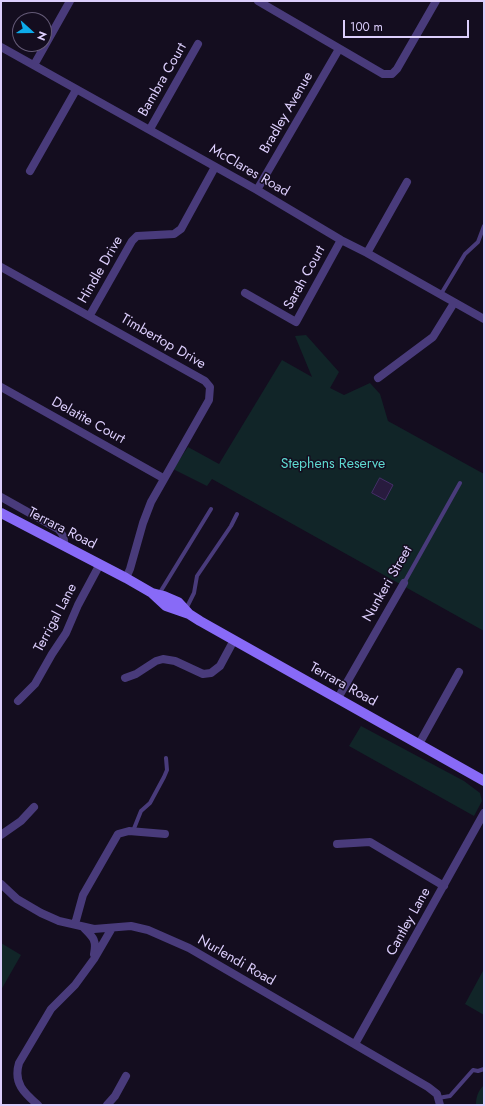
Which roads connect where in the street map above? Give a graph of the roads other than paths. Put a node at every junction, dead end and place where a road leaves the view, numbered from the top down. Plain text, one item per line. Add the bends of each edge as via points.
1 (70, 1) edge
2 (258, 1) edge
3 (436, 1) edge
4 (198, 44) dead end
5 (1, 47) edge
6 (339, 48) junction
7 (34, 64) junction
8 (76, 90) junction
9 (150, 129) junction
10 (215, 166) junction
11 (30, 171) dead end
12 (407, 182) dead end
13 (257, 190) junction
14 (484, 226) edge
15 (341, 240) junction
16 (367, 253) junction
17 (1, 266) edge
18 (245, 293) dead end
19 (440, 295) junction
20 (454, 303) junction
21 (90, 315) junction
22 (484, 319) edge
23 (378, 378) dead end
24 (1, 387) edge
25 (163, 478) junction
26 (460, 483) dead end
27 (1, 497) edge
28 (211, 509) dead end
29 (1, 513) edge
30 (238, 514) dead end
31 (64, 545) junction
32 (100, 564) junction
33 (126, 578) junction
34 (404, 583) joint
35 (156, 595) junction
36 (186, 612) junction
37 (234, 640) junction
38 (459, 672) dead end
39 (125, 678) dead end
40 (338, 698) junction
41 (18, 701) dead end
42 (420, 744) junction
43 (166, 758) dead end
44 (484, 781) edge
45 (34, 807) dead end
46 (484, 813) edge
47 (133, 831) junction
48 (165, 834) dead end
49 (1, 835) edge
50 (337, 844) dead end
51 (1, 884) edge
52 (444, 886) junction
53 (78, 925) junction
54 (112, 928) junction
55 (94, 959) junction
56 (355, 1044) junction
57 (484, 1069) edge
58 (126, 1076) dead end
59 (439, 1101) edge
60 (38, 1105) edge
61 (107, 1105) edge

1 - 7 street
2 - 6 street
3 - 6 street via 392,74 383,74
4 - 9 street, Bambra Court
5 - 7 street, McClares Road
6 - 13 street, Bradley Avenue
7 - 8 street, McClares Road
8 - 9 street, McClares Road
8 - 11 street
9 - 10 street, McClares Road
10 - 13 street, McClares Road
10 - 21 street, Hindle Drive via 181,229 174,234 137,236 132,240
12 - 16 street
13 - 15 street, McClares Road
14 - 19 lane via 478,242 465,254
15 - 16 street, McClares Road
15 - 18 street, Sarah Court via 296,322
16 - 19 street, McClares Road
17 - 21 street, Timbertop Drive
19 - 20 street, McClares Road
20 - 22 street, McClares Road
20 - 23 street via 434,337
21 - 25 street, Timbertop Drive via 205,381 210,387 209,400
24 - 25 street, Delatite Court
25 - 33 street, Timbertop Drive via 150,502
26 - 34 lane, Nunkeri Street
27 - 31 street via 62,532
28 - 35 lane
29 - 31 main road, Terrara Road
30 - 36 lane via 197,576 194,593
31 - 32 main road, Terrara Road
32 - 33 main road, Terrara Road
32 - 41 street, Terrigal Lane via 66,633 35,684
33 - 35 main road, Terrara Road
34 - 40 street, Nunkeri Street
35 - 36 main road, Terrara Road via 166,606
36 - 37 main road, Terrara Road
37 - 39 street via 220,666 211,673 203,674 175,660 164,659
37 - 40 main road, Terrara Road
38 - 42 street
40 - 42 main road, Terrara Road
42 - 44 main road, Terrara Road
43 - 47 lane via 167,770 164,778 150,803 141,811
45 - 49 street via 21,821
46 - 52 street, Cantley Lane
47 - 48 street
47 - 53 street via 118,834 112,843 83,895
50 - 52 street via 370,842
51 - 53 street, Nurlendi Road via 17,899 41,913 59,921
52 - 56 street, Cantley Lane
53 - 54 street, Nurlendi Road via 94,929
53 - 55 street via 90,934 96,944
54 - 55 street
54 - 56 street, Nurlendi Road via 131,926 148,930 189,948
55 - 60 street via 75,985 51,1009 19,1063 17,1078 24,1092
56 - 59 street, Nurlendi Road via 428,1087 437,1094
57 - 59 lane via 473,1070 450,1096
58 - 61 street

